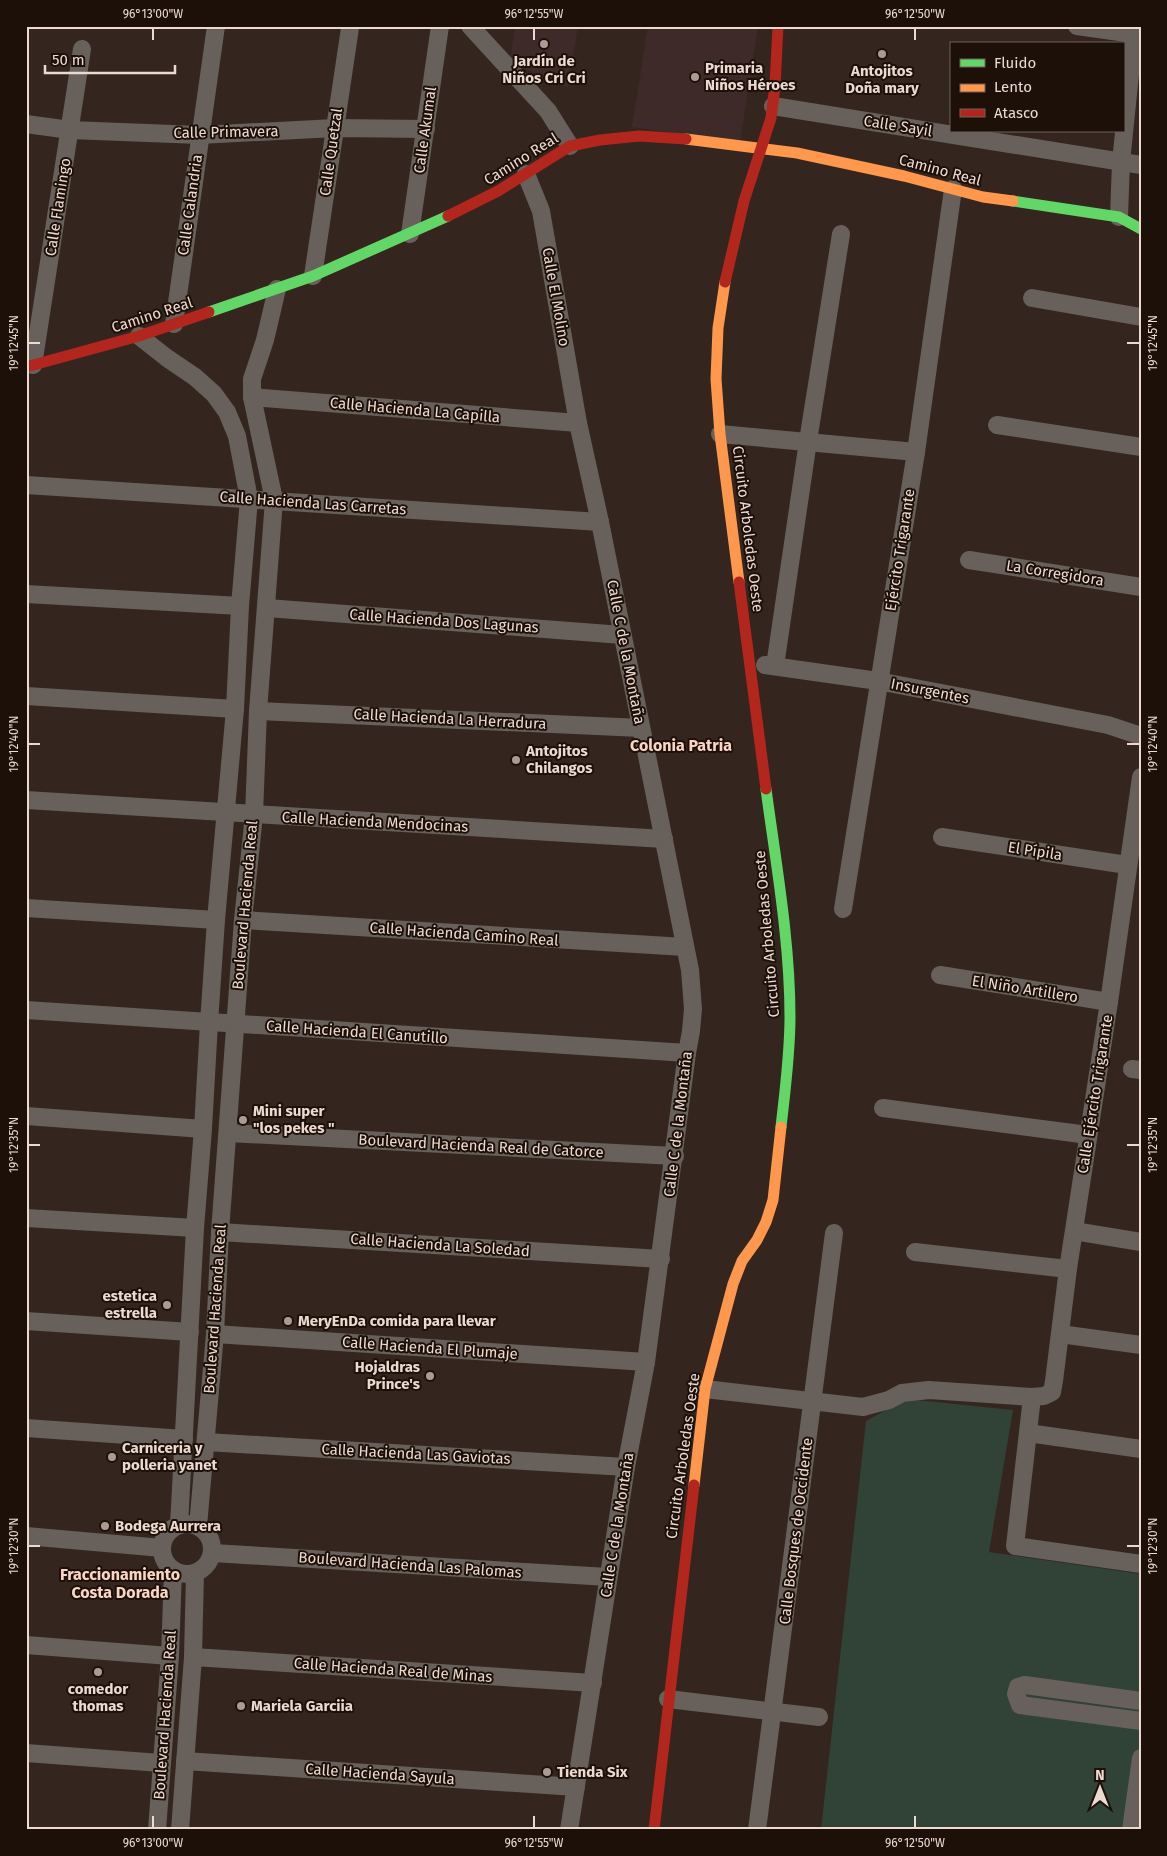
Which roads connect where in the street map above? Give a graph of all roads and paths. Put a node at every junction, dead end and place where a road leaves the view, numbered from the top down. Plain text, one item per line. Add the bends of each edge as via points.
1 (216, 26) edge
2 (440, 26) edge
3 (470, 26) edge
4 (778, 26) edge
5 (1076, 26) edge
6 (350, 28) dead end
7 (1137, 32) edge
8 (82, 49) dead end
9 (773, 106) junction
10 (26, 124) edge
11 (335, 128) junction
12 (426, 128) junction
13 (70, 130) junction
14 (200, 135) junction
15 (570, 146) junction
16 (764, 148) junction
17 (1121, 162) junction
18 (1141, 165) edge
19 (526, 174) junction
20 (952, 190) junction
21 (1118, 217) junction
22 (1141, 229) edge
23 (410, 234) junction
24 (841, 234) dead end
25 (313, 276) junction
26 (277, 289) junction
27 (1032, 298) dead end
28 (1141, 317) edge
29 (174, 324) junction
30 (139, 336) junction
31 (30, 366) edge
32 (252, 397) junction
33 (578, 423) junction
34 (997, 425) dead end
35 (720, 434) junction
36 (808, 441) junction
37 (1141, 446) edge
38 (916, 452) junction
39 (26, 485) edge
40 (249, 499) junction
41 (274, 500) junction
42 (600, 522) junction
43 (969, 560) dead end
44 (1141, 586) edge
45 (26, 594) edge
46 (240, 606) junction
47 (267, 608) junction
48 (622, 635) junction
49 (750, 663) junction
50 (775, 666) junction
51 (878, 681) junction
52 (26, 696) edge
53 (235, 709) junction
54 (258, 711) junction
55 (1141, 722) edge
56 (1108, 724) junction
57 (641, 728) junction
58 (1141, 736) edge
59 (1141, 777) edge
60 (26, 800) edge
61 (227, 813) junction
62 (254, 815) junction
63 (942, 837) dead end
64 (664, 839) junction
65 (1127, 865) junction
66 (26, 908) edge
67 (842, 909) dead end
68 (216, 920) junction
69 (243, 920) junction
70 (685, 948) junction
71 (940, 975) dead end
72 (1109, 1002) junction
73 (26, 1010) edge
74 (208, 1023) junction
75 (235, 1025) junction
76 (687, 1053) junction
77 (883, 1108) dead end
78 (26, 1116) edge
79 (203, 1129) junction
80 (228, 1133) junction
81 (1088, 1135) junction
82 (675, 1156) junction
83 (26, 1218) edge
84 (195, 1228) junction
85 (1074, 1231) junction
86 (220, 1232) junction
87 (834, 1233) dead end
88 (1141, 1242) edge
89 (915, 1252) dead end
90 (661, 1259) junction
91 (1068, 1269) junction
92 (26, 1321) edge
93 (190, 1332) junction
94 (215, 1334) junction
95 (1060, 1334) junction
96 (1141, 1345) edge
97 (646, 1362) junction
98 (705, 1389) junction
99 (1032, 1397) junction
100 (812, 1402) junction
101 (26, 1428) edge
102 (1028, 1434) junction
103 (184, 1439) junction
104 (206, 1442) junction
105 (1141, 1449) edge
106 (626, 1467) junction
107 (179, 1525) junction
108 (198, 1526) junction
109 (26, 1536) edge
110 (162, 1548) junction
111 (213, 1553) junction
112 (1141, 1564) edge
113 (173, 1570) junction
114 (195, 1573) junction
115 (608, 1577) junction
116 (26, 1644) edge
117 (170, 1656) junction
118 (193, 1657) junction
119 (593, 1683) junction
120 (668, 1699) junction
121 (1141, 1701) edge
122 (772, 1711) junction
123 (819, 1717) dead end
124 (1141, 1721) edge
125 (26, 1753) edge
126 (1141, 1758) edge
127 (185, 1761) junction
128 (161, 1763) junction
129 (576, 1787) junction
130 (158, 1830) edge
131 (180, 1830) edge
132 (569, 1830) edge
133 (654, 1830) edge
134 (757, 1830) edge
135 (1131, 1830) edge

1 - 14 street, Calle Calandria
2 - 12 street, Calle Akumal
3 - 15 street via 548,112
4 - 9 street, Circuito Arboledas Oeste
5 - 7 street
6 - 11 street, Calle Quetzal
7 - 17 street
8 - 13 street, Calle Flamingo
9 - 16 street, Circuito Arboledas Oeste
9 - 17 street, Calle Sayil
10 - 13 street, Calle Primavera
11 - 12 street, Calle Primavera
11 - 14 street, Calle Primavera
11 - 25 street, Calle Quetzal
12 - 23 street, Calle Akumal
13 - 14 street, Calle Primavera
13 - 31 street, Calle Flamingo
14 - 29 street, Calle Calandria
15 - 16 street, Camino Real via 639,136
15 - 19 street, Camino Real
16 - 20 street, Camino Real via 904,176
16 - 35 street, Circuito Arboledas Oeste via 752,174 740,217 720,312 716,346
17 - 18 street, Calle Sayil
17 - 21 street
19 - 23 street, Camino Real via 498,192
19 - 33 street, Calle El Molino via 541,211
20 - 21 street, Camino Real
20 - 38 street, Ejército Trigarante
21 - 22 street, Camino Real
23 - 25 street, Camino Real
24 - 36 street
25 - 26 street, Camino Real
26 - 29 street, Camino Real
26 - 32 street, Boulevard Hacienda Real via 252,379
27 - 28 street
29 - 30 street, Camino Real
30 - 31 street, Camino Real
30 - 40 street, Boulevard Hacienda Real via 214,394 227,412 237,436
32 - 33 street, Calle Hacienda La Capilla
32 - 41 street, Boulevard Hacienda Real
33 - 42 street, Calle C de la Montaña
34 - 37 street
35 - 36 street
35 - 49 street, Circuito Arboledas Oeste
36 - 38 street
36 - 50 street
38 - 51 street, Ejército Trigarante
39 - 40 street, Calle Hacienda Las Carretas
40 - 41 street, Calle Hacienda Las Carretas
40 - 46 street, Boulevard Hacienda Real
41 - 42 street, Calle Hacienda Las Carretas
41 - 47 street, Boulevard Hacienda Real
42 - 48 street, Calle C de la Montaña
43 - 44 street, La Corregidora
45 - 46 street
46 - 53 street, Boulevard Hacienda Real
47 - 48 street, Calle Hacienda Dos Lagunas
47 - 54 street, Boulevard Hacienda Real
48 - 57 street, Calle C de la Montaña
49 - 50 street, Insurgentes
49 - 98 street, Circuito Arboledas Oeste via 785,932 789,1055 773,1200 766,1222 732,1284
50 - 51 street, Insurgentes
51 - 56 street, Insurgentes
51 - 67 street, Ejército Trigarante
52 - 53 street
53 - 61 street, Boulevard Hacienda Real
54 - 57 street, Calle Hacienda La Herradura
54 - 62 street, Boulevard Hacienda Real
55 - 56 street, Insurgentes
56 - 58 street, Insurgentes
57 - 64 street, Calle C de la Montaña
59 - 65 street, Calle Ejército Trigarante
60 - 61 street, Calle Hacienda Mendocinas
61 - 62 street, Calle Hacienda Mendocinas
61 - 68 street, Boulevard Hacienda Real
62 - 64 street, Calle Hacienda Mendocinas
62 - 69 street, Boulevard Hacienda Real
63 - 65 street, El Pípila
64 - 70 street, Calle C de la Montaña
65 - 72 street, Calle Ejército Trigarante
66 - 68 street
68 - 74 street, Boulevard Hacienda Real
69 - 70 street, Calle Hacienda Camino Real
69 - 75 street, Boulevard Hacienda Real
70 - 76 street, Calle C de la Montaña via 693,1009
71 - 72 street, El Niño Artillero
72 - 81 street, Calle Ejército Trigarante
73 - 74 street, Calle Hacienda El Canutillo
74 - 75 street, Calle Hacienda El Canutillo
74 - 79 street, Boulevard Hacienda Real
75 - 76 street, Calle Hacienda El Canutillo
75 - 80 street, Boulevard Hacienda Real
76 - 82 street, Calle C de la Montaña
77 - 81 street
78 - 79 street
79 - 84 street, Boulevard Hacienda Real
80 - 82 street, Boulevard Hacienda Real de Catorce
80 - 86 street, Boulevard Hacienda Real
81 - 85 street, Calle Ejército Trigarante
82 - 90 street, Calle C de la Montaña
83 - 84 street
84 - 93 street, Boulevard Hacienda Real
85 - 88 street
85 - 91 street, Calle Ejército Trigarante
86 - 90 street, Calle Hacienda La Soledad
86 - 94 street, Boulevard Hacienda Real
87 - 100 street, Calle Bosques de Occidente
89 - 91 street
90 - 97 street, Calle C de la Montaña
91 - 95 street, Calle Ejército Trigarante
92 - 93 street
93 - 103 street, Boulevard Hacienda Real
94 - 97 street, Calle Hacienda El Plumaje
94 - 104 street, Boulevard Hacienda Real
95 - 96 street
95 - 99 street, Calle Ejército Trigarante via 1052,1392
97 - 106 street, Calle C de la Montaña
98 - 100 street
98 - 120 street, Circuito Arboledas Oeste
99 - 100 street via 929,1390 902,1393 863,1407
99 - 102 street
100 - 122 street, Calle Bosques de Occidente
101 - 103 street
102 - 105 street
102 - 112 street via 1015,1546
103 - 107 street, Boulevard Hacienda Real
104 - 106 street, Calle Hacienda Las Gaviotas
104 - 108 street, Boulevard Hacienda Real
106 - 115 street, Calle C de la Montaña
107 - 108 street
107 - 110 street via 170,1530
108 - 111 street via 207,1532
109 - 110 street
110 - 113 street via 165,1560
111 - 114 street via 207,1566
111 - 115 street, Boulevard Hacienda Las Palomas
113 - 114 street
113 - 117 street, Boulevard Hacienda Real
114 - 118 street, Boulevard Hacienda Real
115 - 119 street, Calle C de la Montaña
116 - 117 street
117 - 128 street, Boulevard Hacienda Real
118 - 119 street, Calle Hacienda Real de Minas
118 - 127 street, Boulevard Hacienda Real
119 - 129 street, Calle C de la Montaña
120 - 122 street
120 - 133 street, Circuito Arboledas Oeste
121 - 124 street via 1025,1685 1018,1687 1016,1694 1020,1705
122 - 123 street
122 - 134 street, Calle Bosques de Occidente
125 - 128 street
126 - 135 street
127 - 129 street, Calle Hacienda Sayula
127 - 131 street, Boulevard Hacienda Real
128 - 130 street, Boulevard Hacienda Real
129 - 132 street, Calle C de la Montaña

